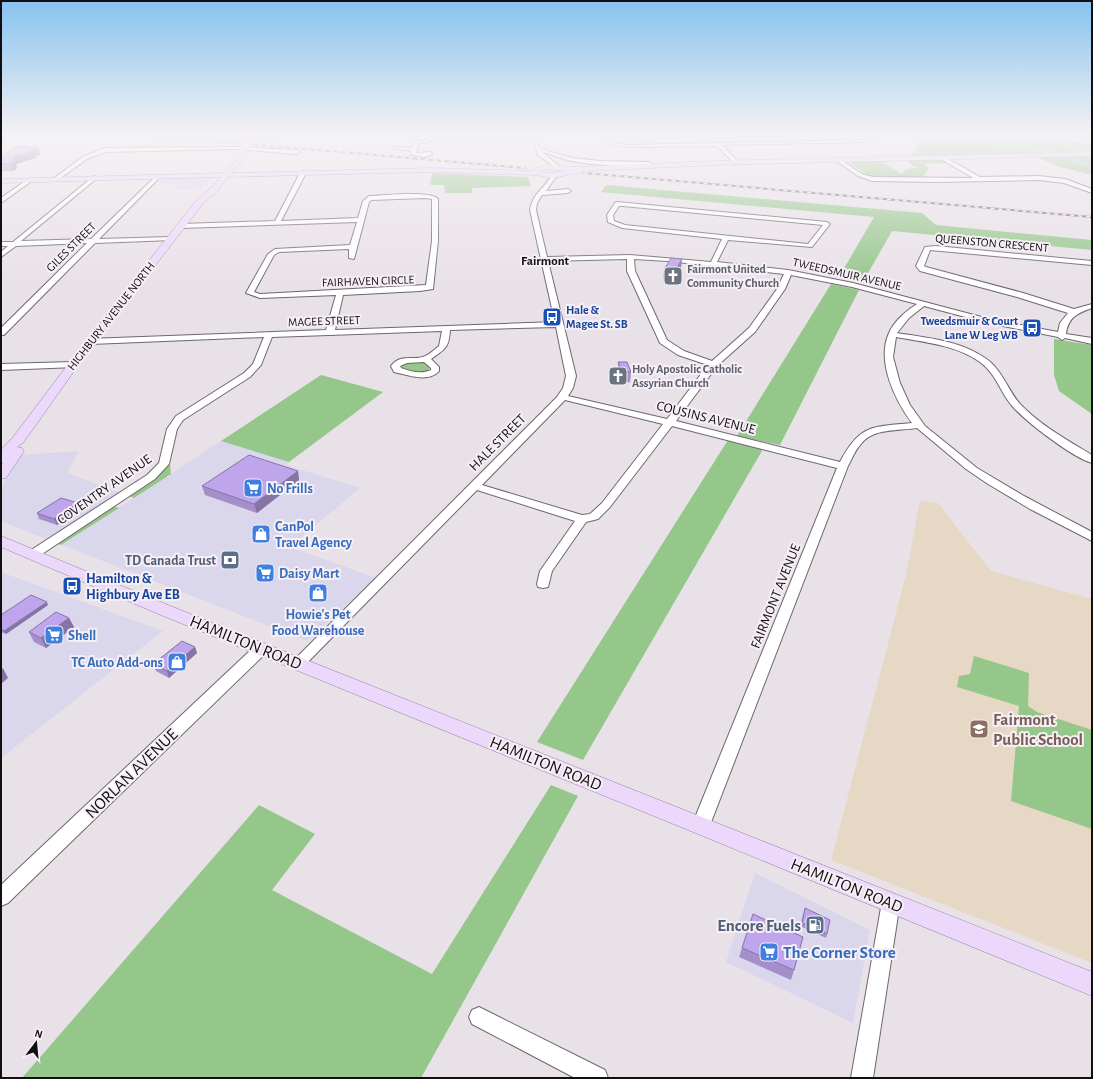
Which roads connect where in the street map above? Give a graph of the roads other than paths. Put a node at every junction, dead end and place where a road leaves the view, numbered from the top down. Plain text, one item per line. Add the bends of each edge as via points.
1 (23, 185) edge
2 (85, 185) edge
3 (149, 185) edge
4 (210, 185) edge
5 (218, 185) edge
6 (297, 185) edge
7 (543, 185) edge
8 (549, 185) edge
9 (1079, 185) edge
10 (542, 190) junction
11 (1092, 190) edge
12 (568, 191) dead end
13 (207, 194) junction
14 (1, 201) edge
15 (361, 220) junction
16 (277, 223) junction
17 (181, 226) junction
18 (726, 238) junction
19 (171, 239) junction
20 (93, 241) junction
21 (1, 244) edge
22 (14, 244) junction
23 (353, 247) junction
24 (1, 255) edge
25 (352, 258) dead end
26 (630, 258) junction
27 (544, 259) junction
28 (1092, 263) edge
29 (713, 264) junction
30 (788, 272) junction
31 (340, 293) junction
32 (923, 304) junction
33 (1092, 306) edge
34 (1075, 312) junction
35 (559, 324) junction
36 (446, 328) junction
37 (330, 332) junction
38 (1, 333) edge
39 (892, 334) junction
40 (270, 335) junction
41 (1062, 337) junction
42 (1092, 341) edge
43 (91, 342) junction
44 (426, 359) dead end
45 (714, 364) junction
46 (72, 365) junction
47 (1, 367) edge
48 (562, 397) junction
49 (669, 422) junction
50 (919, 425) junction
51 (18, 440) junction
52 (1, 459) edge
53 (1092, 460) edge
54 (843, 466) junction
55 (1, 475) edge
56 (474, 486) junction
57 (582, 519) junction
58 (1092, 537) edge
59 (1, 541) edge
60 (1, 548) edge
61 (26, 552) junction
62 (543, 584) dead end
63 (261, 649) junction
64 (298, 663) junction
65 (701, 825) junction
66 (1, 896) edge
67 (891, 902) junction
68 (1092, 984) edge
69 (478, 1017) dead end
70 (596, 1078) edge
71 (862, 1078) edge

1 - 14 street
2 - 22 street
3 - 20 street, GILES STREET
4 - 13 main road, HIGHBURY AVENUE NORTH via 205,192
5 - 13 main road, HIGHBURY AVENUE NORTH
6 - 16 street
7 - 10 street, HALE STREET
8 - 10 street, HALE STREET
9 - 11 street
10 - 12 street via 559,193
10 - 27 street, HALE STREET via 533,202 533,210
13 - 17 main road, HIGHBURY AVENUE NORTH
15 - 16 street
15 - 23 street, FAIRHAVEN CIRCLE
15 - 31 street, FAIRHAVEN CIRCLE via 366,200 369,198 433,197 435,241 430,287 420,290
16 - 17 street
17 - 19 main road, HIGHBURY AVENUE NORTH
18 - 18 street via 624,226 611,222 610,215 617,204 623,204 827,224 810,246
18 - 29 street
19 - 20 street
19 - 43 main road, HIGHBURY AVENUE NORTH
20 - 22 street
20 - 38 street, GILES STREET
21 - 22 street
22 - 24 street
23 - 25 street
23 - 31 street, FAIRHAVEN CIRCLE via 277,250 271,254 250,293 260,296
26 - 27 street, TWEEDSMUIR AVENUE
26 - 29 street, TWEEDSMUIR AVENUE
26 - 45 street via 631,271 663,341 684,355
27 - 35 street, HALE STREET
28 - 34 street, QUEENSTON CRESCENT via 928,248 920,266 923,269
29 - 30 street, TWEEDSMUIR AVENUE
30 - 32 street, TWEEDSMUIR AVENUE via 853,285
30 - 45 street via 781,289 752,330
31 - 37 street
32 - 39 street via 904,318
32 - 41 street, TWEEDSMUIR AVENUE
33 - 34 street
34 - 41 street via 1067,317 1063,324
35 - 36 street, MAGEE STREET
35 - 48 street, HALE STREET via 571,376
36 - 37 street, MAGEE STREET
36 - 44 street via 443,347
37 - 40 street, MAGEE STREET
39 - 50 street via 888,346 888,360 893,379
39 - 53 street via 943,344 983,360 996,370 1003,388 1040,427
40 - 43 street, MAGEE STREET
40 - 61 street, COVENTRY AVENUE via 257,365 247,375 179,418 172,429 164,464 151,477
41 - 42 street, TWEEDSMUIR AVENUE
43 - 46 main road, HIGHBURY AVENUE NORTH
45 - 49 street
46 - 47 street
46 - 51 main road, HIGHBURY AVENUE NORTH
48 - 49 street, COUSINS AVENUE
48 - 56 street, HALE STREET
49 - 54 street, COUSINS AVENUE
49 - 57 street via 606,505 594,517
50 - 54 street, FAIRMONT AVENUE via 864,434 855,444
50 - 58 street via 977,473
51 - 52 main road, HIGHBURY AVENUE NORTH
51 - 55 main road, HIGHBURY AVENUE NORTH via 20,445
54 - 65 street, FAIRMONT AVENUE
56 - 57 street
56 - 64 street, HALE STREET
57 - 62 street via 546,571
59 - 61 main road, HAMILTON ROAD
60 - 61 main road
61 - 63 main road, HAMILTON ROAD
63 - 64 main road, HAMILTON ROAD
63 - 66 street, NORLAN AVENUE
64 - 65 main road, HAMILTON ROAD
65 - 67 main road, HAMILTON ROAD
67 - 68 main road, HAMILTON ROAD
67 - 71 street
69 - 70 street

